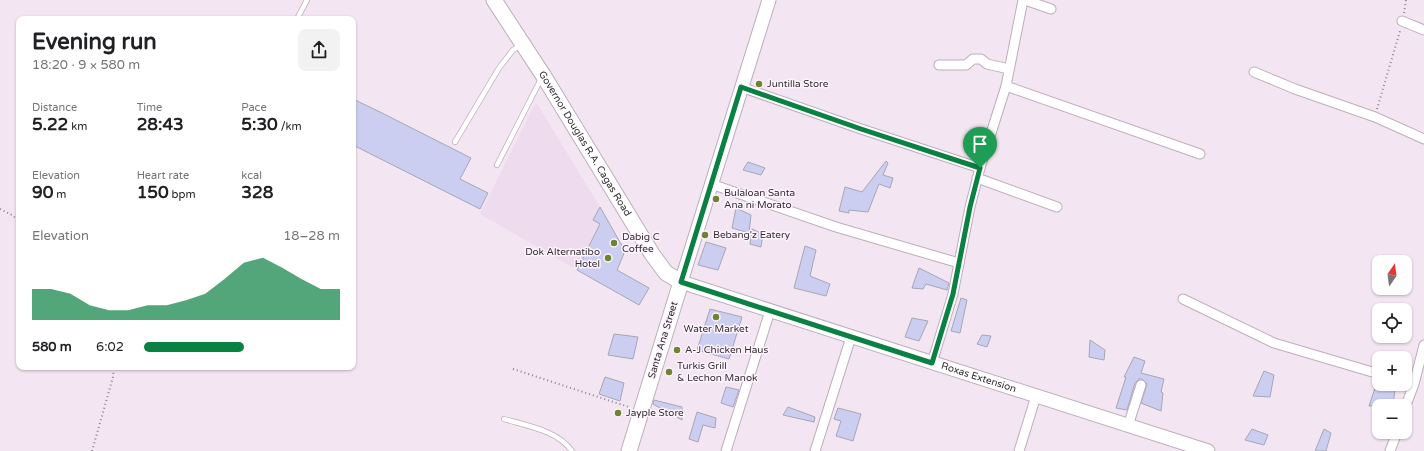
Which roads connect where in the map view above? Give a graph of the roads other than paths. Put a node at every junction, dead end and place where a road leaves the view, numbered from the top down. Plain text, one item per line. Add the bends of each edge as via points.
1 (307, 0) edge
2 (494, 0) edge
3 (769, 0) edge
4 (1024, 0) edge
5 (1051, 9) dead end
6 (299, 16) edge
7 (1402, 21) road end
8 (1424, 30) edge
9 (522, 44) junction
10 (939, 64) dead end
11 (1009, 69) junction
12 (1254, 72) dead end
13 (543, 75) junction
14 (1006, 86) junction
15 (741, 87) junction
16 (1424, 139) edge
17 (455, 142) dead end
18 (1200, 154) dead end
19 (497, 165) dead end
20 (980, 168) junction
21 (977, 178) junction
22 (711, 184) junction
23 (1057, 207) dead end
24 (959, 263) junction
25 (681, 282) junction
26 (1183, 299) dead end
27 (770, 311) junction
28 (851, 337) junction
29 (1424, 345) edge
30 (932, 363) junction
31 (1372, 372) edge
32 (1412, 375) edge
33 (1141, 385) dead end
34 (1036, 396) junction
35 (504, 419) dead end
36 (1128, 426) junction
37 (1394, 439) edge
38 (572, 451) edge
39 (629, 451) edge
40 (726, 451) edge
41 (815, 451) edge
42 (1018, 451) edge
43 (1208, 451) edge
44 (1390, 451) edge

1 - 6 lane
2 - 9 main road, Governor Douglas R.A. Cagas Road
3 - 15 main road, Santa Ana Street
4 - 5 street
4 - 11 street
7 - 8 street
9 - 13 main road, Governor Douglas R.A. Cagas Road
9 - 17 lane via 513,50 499,68
10 - 11 street via 966,65 973,58
11 - 14 street
12 - 16 street via 1375,117
13 - 19 lane
13 - 25 main road, Governor Douglas R.A. Cagas Road via 652,254 666,273
14 - 18 street
14 - 20 street
15 - 20 street
15 - 22 main road, Santa Ana Street
20 - 21 street
21 - 23 street
21 - 24 street
22 - 24 street via 836,227
22 - 25 main road, Santa Ana Street
24 - 30 street via 953,294
25 - 27 main road, Roxas Extension
25 - 39 main road, Santa Ana Street
26 - 31 street via 1274,343
27 - 28 main road, Roxas Extension
27 - 40 street
28 - 30 main road, Roxas Extension
28 - 41 street
29 - 32 street
30 - 34 main road, Roxas Extension
33 - 36 street
34 - 36 main road, Roxas Extension
34 - 42 street
35 - 38 lane via 550,433 560,438
36 - 43 main road, Roxas Extension
37 - 44 street

